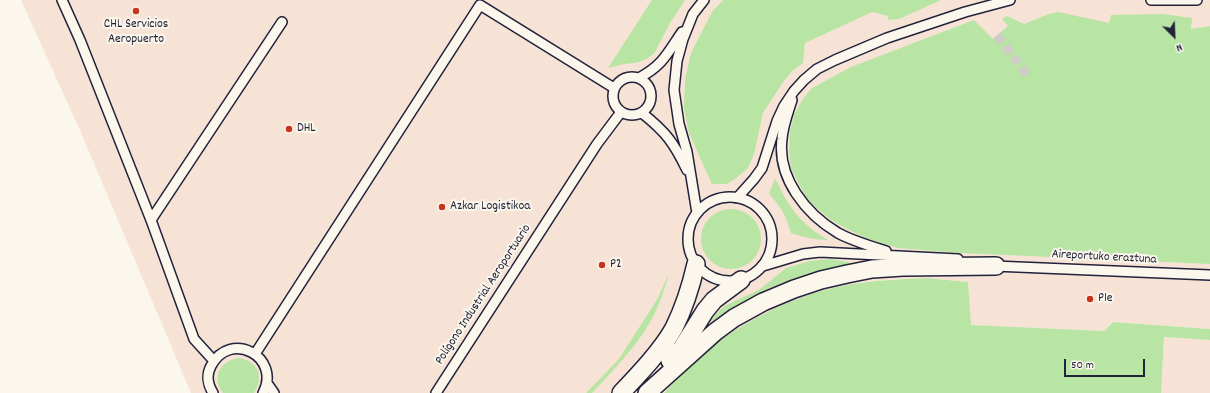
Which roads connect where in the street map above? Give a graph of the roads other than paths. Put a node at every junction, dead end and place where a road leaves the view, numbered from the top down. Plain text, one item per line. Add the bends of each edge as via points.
1 (62, 0) edge
2 (704, 0) edge
3 (1010, 0) edge
4 (1151, 0) edge
5 (1197, 0) edge
6 (693, 14) junction
7 (282, 22) dead end
8 (639, 78) junction
9 (614, 88) junction
10 (794, 91) junction
11 (621, 112) junction
12 (642, 113) junction
13 (692, 180) junction
14 (737, 198) junction
15 (697, 213) junction
16 (151, 220) junction
17 (897, 255) junction
18 (696, 264) junction
19 (763, 266) junction
20 (996, 266) junction
21 (1210, 276) edge
22 (741, 280) junction
23 (255, 354) junction
24 (214, 361) junction
25 (267, 383) junction
26 (213, 393) edge
27 (263, 393) edge
28 (274, 393) edge
29 (436, 393) edge
30 (621, 393) edge
31 (642, 393) edge
32 (647, 393) edge

1 - 16 street
2 - 6 street
3 - 10 street via 887,38 817,69
4 - 5 street
6 - 8 street via 663,60
6 - 13 street via 677,61 674,90
7 - 16 street
8 - 9 street via 625,78
8 - 12 street via 650,88 652,94 651,102
9 - 11 street via 614,101
9 - 23 street via 480,5
10 - 14 street via 777,121 762,168
10 - 17 street via 781,140 782,159 791,185 807,208 823,223 839,233
11 - 12 street via 627,115
11 - 29 street, Polígono Industrial Aeroportuario via 597,144
12 - 13 street via 655,123 677,149
13 - 15 street
14 - 15 street via 722,198 709,203
14 - 19 street via 757,207 770,224 772,246
15 - 18 street via 688,232 688,244
16 - 24 street via 194,339
17 - 19 street via 820,252 803,254
17 - 20 street, Aireportuko eraztuna via 958,259
18 - 22 street via 711,277
18 - 30 highway via 674,328 664,344
19 - 22 street
20 - 21 street, Aireportuko eraztuna
20 - 32 highway via 872,269 827,278 794,289 734,318
22 - 31 highway via 714,300 682,348
23 - 24 street via 238,348 220,354
23 - 25 street via 265,367
24 - 26 street via 209,369 208,378
25 - 27 street
25 - 28 street

